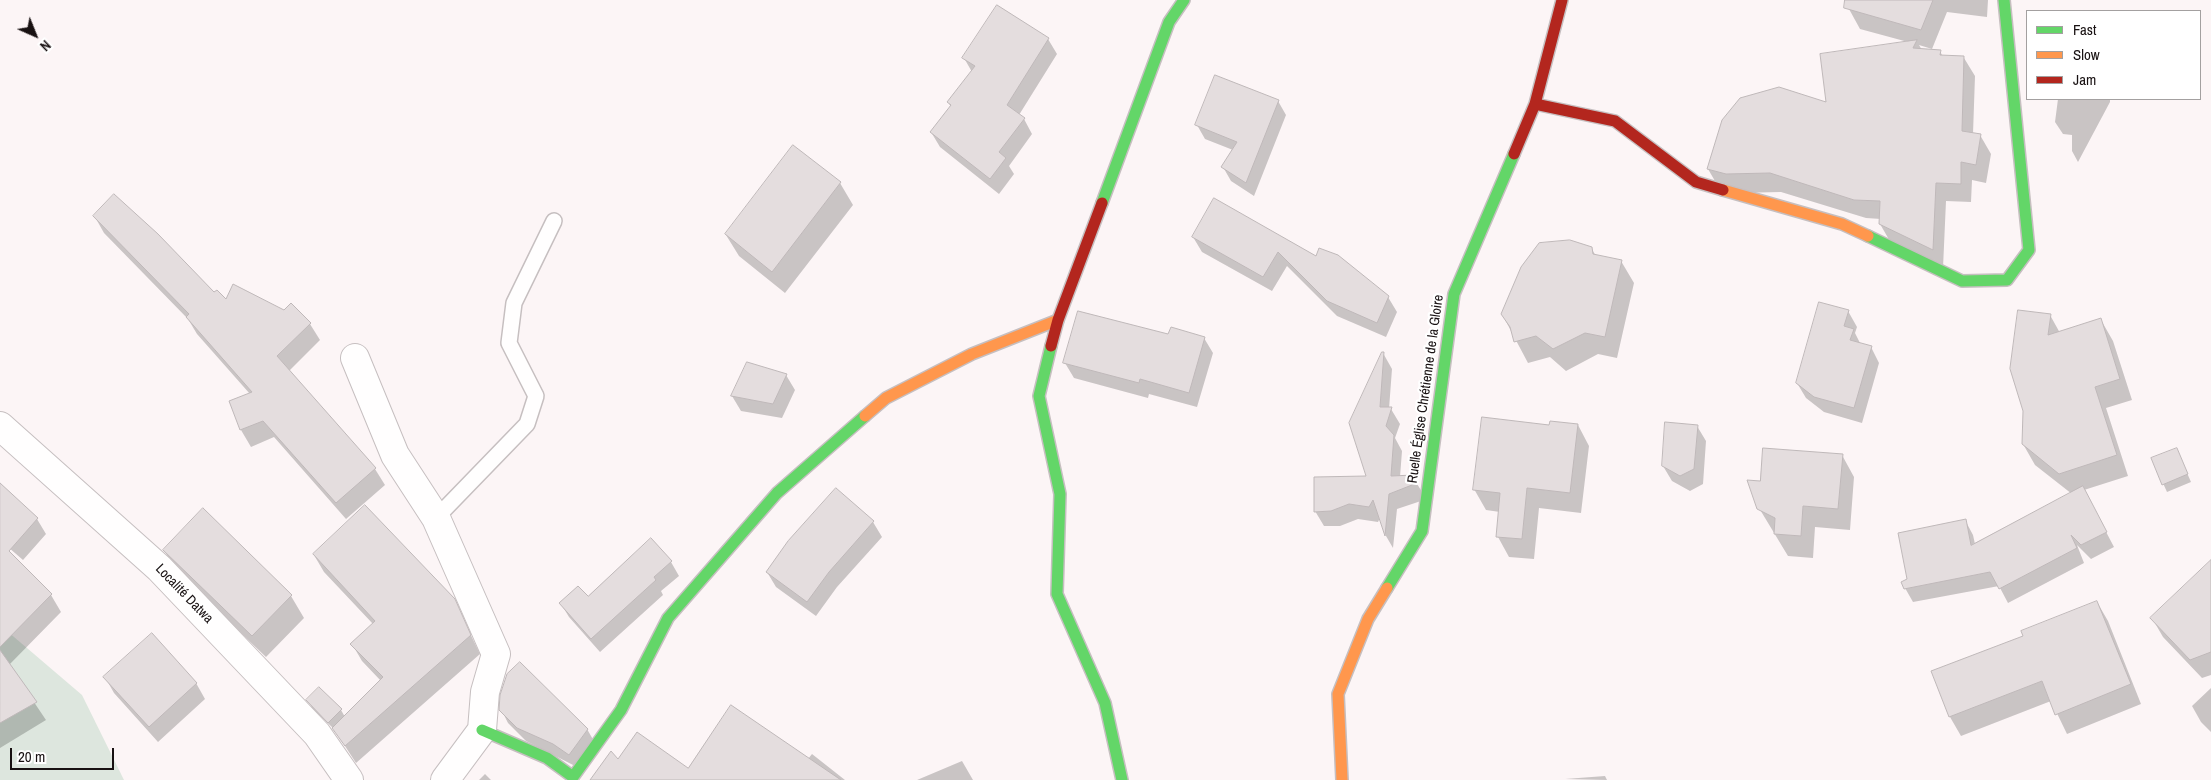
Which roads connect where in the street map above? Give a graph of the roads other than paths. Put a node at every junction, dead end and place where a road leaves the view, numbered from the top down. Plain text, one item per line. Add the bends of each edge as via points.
1 (1184, 0) edge
2 (1562, 0) edge
3 (2004, 0) edge
4 (1535, 104) junction
5 (554, 221) dead end
6 (1058, 320) junction
7 (355, 358) dead end
8 (0, 426) edge
9 (436, 518) junction
10 (482, 730) junction
11 (349, 780) edge
12 (445, 780) edge
13 (1122, 780) edge
14 (1342, 780) edge

1 - 6 street via 1169,22
2 - 4 street, Ruelle Église Chrétienne de la Gloire
3 - 4 street via 2029,250 2008,280 1962,281 1842,224 1696,182 1616,121
4 - 14 street, Ruelle Église Chrétienne de la Gloire via 1454,294 1422,531 1368,619 1338,694
5 - 9 lane via 514,303 509,343 536,396 527,424
6 - 10 street via 972,354 886,398 777,493 668,618 621,710 573,776 547,758
6 - 13 street via 1039,396 1060,494 1057,594 1105,702
7 - 9 street via 395,455
8 - 11 street, Localité Datwa via 159,568 316,734
9 - 10 street via 496,654 485,692
10 - 12 street

